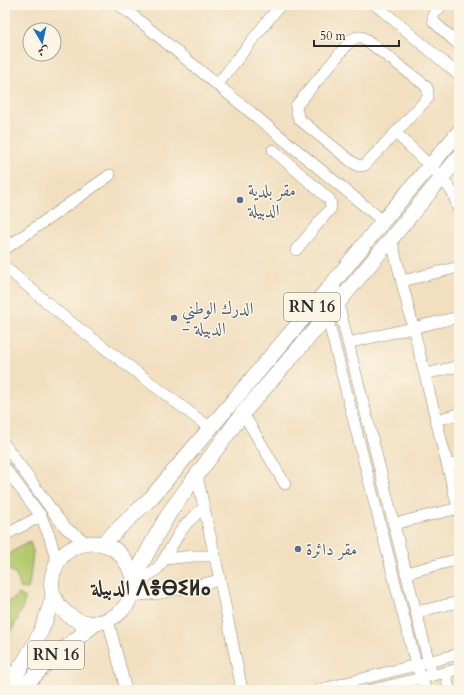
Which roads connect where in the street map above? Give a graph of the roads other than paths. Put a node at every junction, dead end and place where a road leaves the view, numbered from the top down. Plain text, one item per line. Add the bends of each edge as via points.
1 (119, 5) edge
2 (280, 5) edge
3 (376, 5) edge
4 (442, 5) edge
5 (459, 45) edge
6 (459, 75) edge
7 (217, 85) junction
8 (459, 132) edge
9 (396, 133) junction
10 (272, 150) dead end
11 (298, 151) junction
12 (459, 157) edge
13 (288, 163) junction
14 (430, 166) junction
15 (110, 175) dead end
16 (442, 178) junction
17 (459, 211) edge
18 (383, 222) junction
19 (391, 238) junction
20 (5, 249) edge
21 (296, 250) dead end
22 (5, 267) edge
23 (459, 267) edge
24 (402, 281) junction
25 (333, 283) junction
26 (322, 296) junction
27 (338, 303) junction
28 (327, 316) junction
29 (459, 317) edge
30 (414, 328) junction
31 (348, 343) junction
32 (459, 366) edge
33 (425, 374) junction
34 (232, 402) junction
35 (243, 413) junction
36 (459, 414) edge
37 (436, 420) junction
38 (210, 428) junction
39 (5, 445) edge
40 (375, 449) junction
41 (361, 452) junction
42 (459, 463) edge
43 (448, 465) junction
44 (5, 468) edge
45 (197, 476) junction
46 (285, 484) dead end
47 (204, 507) junction
48 (459, 509) edge
49 (41, 516) junction
50 (394, 524) junction
51 (5, 535) edge
52 (94, 544) junction
53 (214, 556) junction
54 (165, 559) junction
55 (459, 559) edge
56 (58, 562) junction
57 (406, 572) junction
58 (220, 580) junction
59 (132, 588) junction
60 (53, 595) junction
61 (459, 602) edge
62 (416, 612) junction
63 (102, 622) junction
64 (459, 654) edge
65 (428, 662) junction
66 (416, 665) junction
67 (5, 666) edge
68 (459, 669) edge
69 (446, 672) junction
70 (427, 677) junction
71 (13, 686) edge
72 (126, 690) edge
73 (242, 690) edge
74 (319, 690) edge
75 (372, 690) edge
76 (425, 690) edge
77 (449, 690) edge

1 - 7 street
2 - 7 street
3 - 6 street
4 - 5 street via 433,15 433,21
7 - 11 street
8 - 14 main road, RN 16
9 - 9 street via 366,165 359,166 299,119 296,106 351,40 357,37 362,37 426,86 428,98
9 - 14 street
10 - 13 street
11 - 13 street
11 - 18 street
12 - 16 main road, RN 16
13 - 21 street via 330,200 331,205
14 - 16 street
14 - 18 main road, RN 16
15 - 20 street
16 - 17 street via 454,193
16 - 19 main road, RN 16
18 - 25 main road, RN 16
19 - 24 street
19 - 27 main road, RN 16
22 - 38 street via 64,317
23 - 24 street
24 - 30 street
25 - 26 main road, RN 16
25 - 27 street
26 - 28 street
26 - 34 main road, RN 16
27 - 28 main road, RN 16
27 - 31 street
28 - 35 main road, RN 16
28 - 41 street
29 - 30 street
30 - 31 street
30 - 33 street
31 - 40 street
32 - 33 street
33 - 37 street
34 - 35 main road
34 - 38 main road, RN 16
35 - 45 main road, RN 16
35 - 46 street
36 - 37 street
37 - 43 street
38 - 52 main road, RN 16 via 151,498
39 - 52 street via 67,529
40 - 41 street
40 - 50 street
41 - 66 street
42 - 43 street
43 - 48 street
44 - 49 street
45 - 47 street
45 - 59 main road, RN 16 via 163,523
47 - 53 street
47 - 54 street via 180,532
48 - 50 street
49 - 51 street
49 - 56 street
50 - 57 street
52 - 56 main road via 73,548
52 - 59 main road via 113,549 123,557 131,572
53 - 54 street
53 - 58 street
54 - 59 street
55 - 57 street
56 - 60 main road via 52,575
57 - 62 street
58 - 59 street via 161,593
58 - 73 street
59 - 63 main road via 127,604 122,610 116,616
60 - 63 main road via 59,607 69,617 82,622
60 - 71 main road, RN 16 via 38,639
61 - 62 street
62 - 65 street
63 - 71 main road, RN 16 via 54,657 35,675
63 - 72 street
64 - 65 street
65 - 66 street
65 - 70 street
66 - 70 street
66 - 74 street
67 - 71 street
68 - 69 street
69 - 70 street
69 - 77 street
70 - 75 street
70 - 76 street

